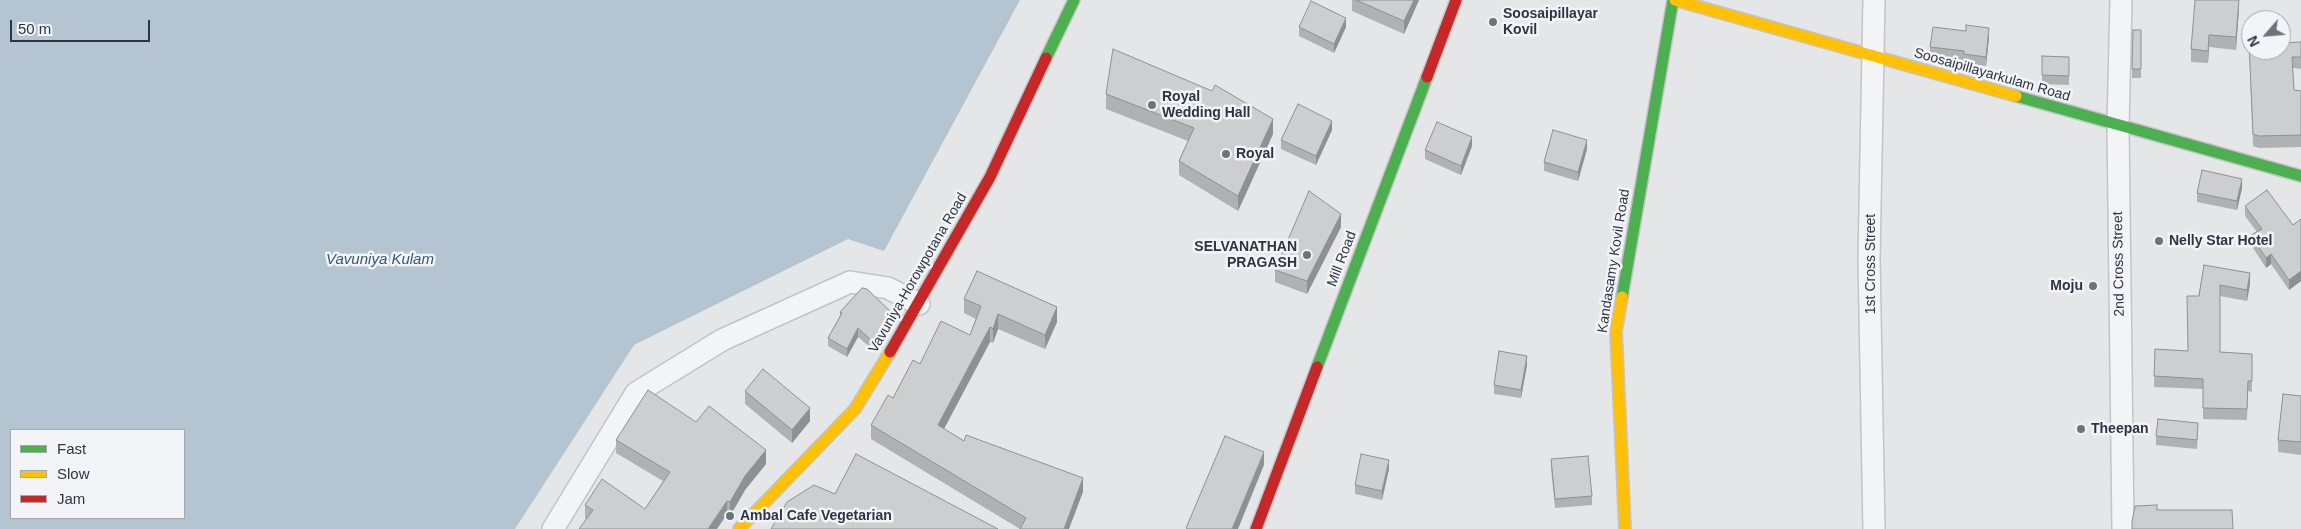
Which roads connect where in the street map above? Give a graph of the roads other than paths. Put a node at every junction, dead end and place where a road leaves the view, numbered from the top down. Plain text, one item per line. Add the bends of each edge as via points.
1 (1074, 0) edge
2 (1456, 0) edge
3 (1674, 0) edge
4 (1874, 0) edge
5 (2121, 0) edge
6 (1874, 57) junction
7 (2118, 126) junction
8 (2301, 176) edge
9 (920, 304) junction
10 (553, 529) edge
11 (739, 529) edge
12 (1256, 529) edge
13 (1625, 529) edge
14 (1874, 529) edge
15 (2123, 529) edge

1 - 9 main road, Vavuniya-Horowpotana Road via 990,177
2 - 12 main road, Mill Road
3 - 6 main road, Soosaipillayarkulam Road
3 - 13 main road, Kandasamy Kovil Road via 1616,331
4 - 6 street, 1st Cross Street
5 - 7 street, 2nd Cross Street
6 - 7 main road, Soosaipillayarkulam Road
6 - 14 street, 1st Cross Street via 1870,259
7 - 8 main road, Soosaipillayarkulam Road
7 - 15 street, 2nd Cross Street
9 - 10 street via 888,288 850,282 722,340 636,393
9 - 11 main road, Vavuniya-Horowpotana Road via 855,409

